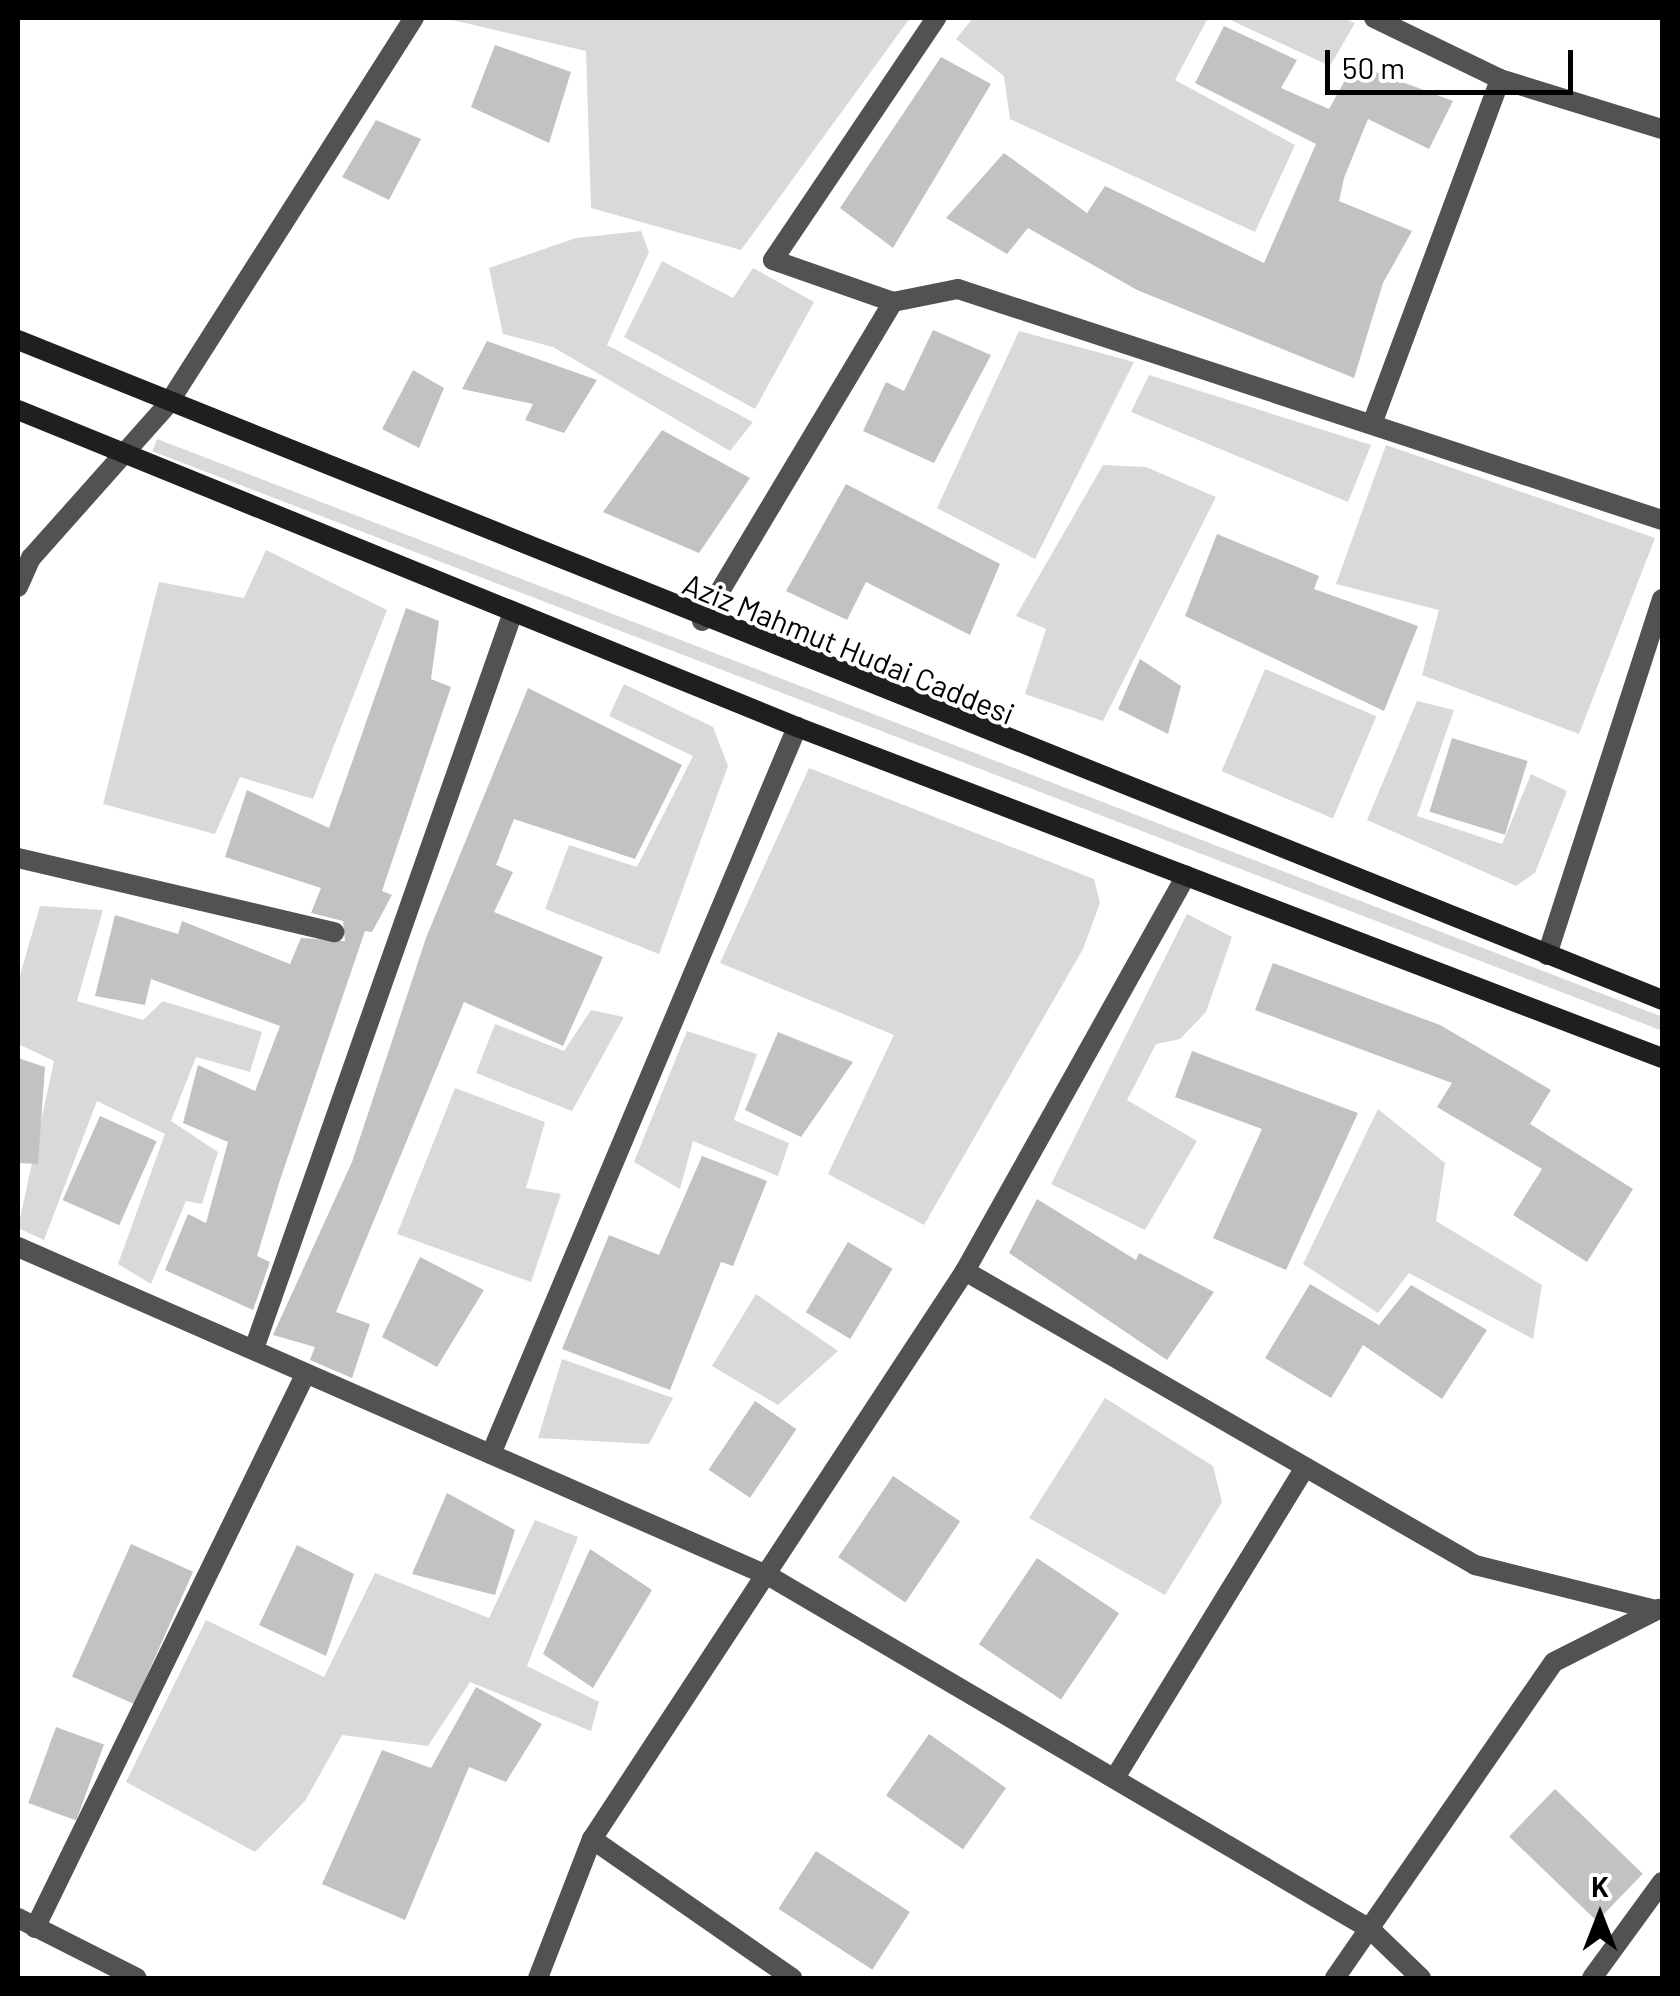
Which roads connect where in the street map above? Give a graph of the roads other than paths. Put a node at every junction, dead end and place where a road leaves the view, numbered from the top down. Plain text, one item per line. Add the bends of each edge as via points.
1 (414, 18) edge
2 (936, 18) edge
3 (1374, 18) edge
4 (1500, 79) junction
5 (1662, 129) edge
6 (893, 302) junction
7 (18, 340) edge
8 (168, 404) junction
9 (18, 410) edge
10 (1372, 424) junction
11 (122, 456) junction
12 (1662, 520) edge
13 (24, 557) edge
14 (18, 587) edge
15 (1662, 599) edge
16 (513, 612) junction
17 (702, 621) junction
18 (797, 727) junction
19 (18, 858) edge
20 (1186, 876) junction
21 (334, 932) dead end
22 (1547, 955) junction
23 (1662, 1000) edge
24 (1662, 1058) edge
25 (18, 1246) edge
26 (965, 1272) junction
27 (256, 1346) junction
28 (305, 1375) junction
29 (491, 1454) junction
30 (1305, 1467) junction
31 (770, 1576) junction
32 (1659, 1609) edge
33 (1116, 1776) junction
34 (592, 1839) junction
35 (1662, 1882) edge
36 (26, 1923) edge
37 (1370, 1929) junction
38 (137, 1978) edge
39 (538, 1978) edge
40 (792, 1978) edge
41 (1335, 1978) edge
42 (1421, 1978) edge
43 (1592, 1978) edge

1 - 8 street
2 - 6 street via 773,260
3 - 4 street
4 - 5 street
4 - 10 street
6 - 10 street via 958,289
6 - 17 street
7 - 8 street, Aziz Mahmut Hudai Caddesi
8 - 11 street
8 - 17 street, Aziz Mahmut Hudai Caddesi
9 - 11 street
10 - 12 street
11 - 13 street
11 - 16 street
13 - 14 street
15 - 22 street
16 - 18 street
16 - 27 street
17 - 22 street, Aziz Mahmut Hudai Caddesi
18 - 20 street
18 - 29 street
19 - 21 street
20 - 24 street
20 - 26 street
22 - 23 street, Aziz Mahmut Hudai Caddesi
25 - 27 street
26 - 30 street
26 - 31 street
27 - 28 street
28 - 29 street
28 - 36 street
29 - 31 street
30 - 32 street via 1475,1565
30 - 33 street
31 - 33 street
31 - 34 street
32 - 37 street via 1554,1662
33 - 37 street
34 - 39 street
34 - 40 street
35 - 43 street
36 - 38 street
37 - 41 street
37 - 42 street

